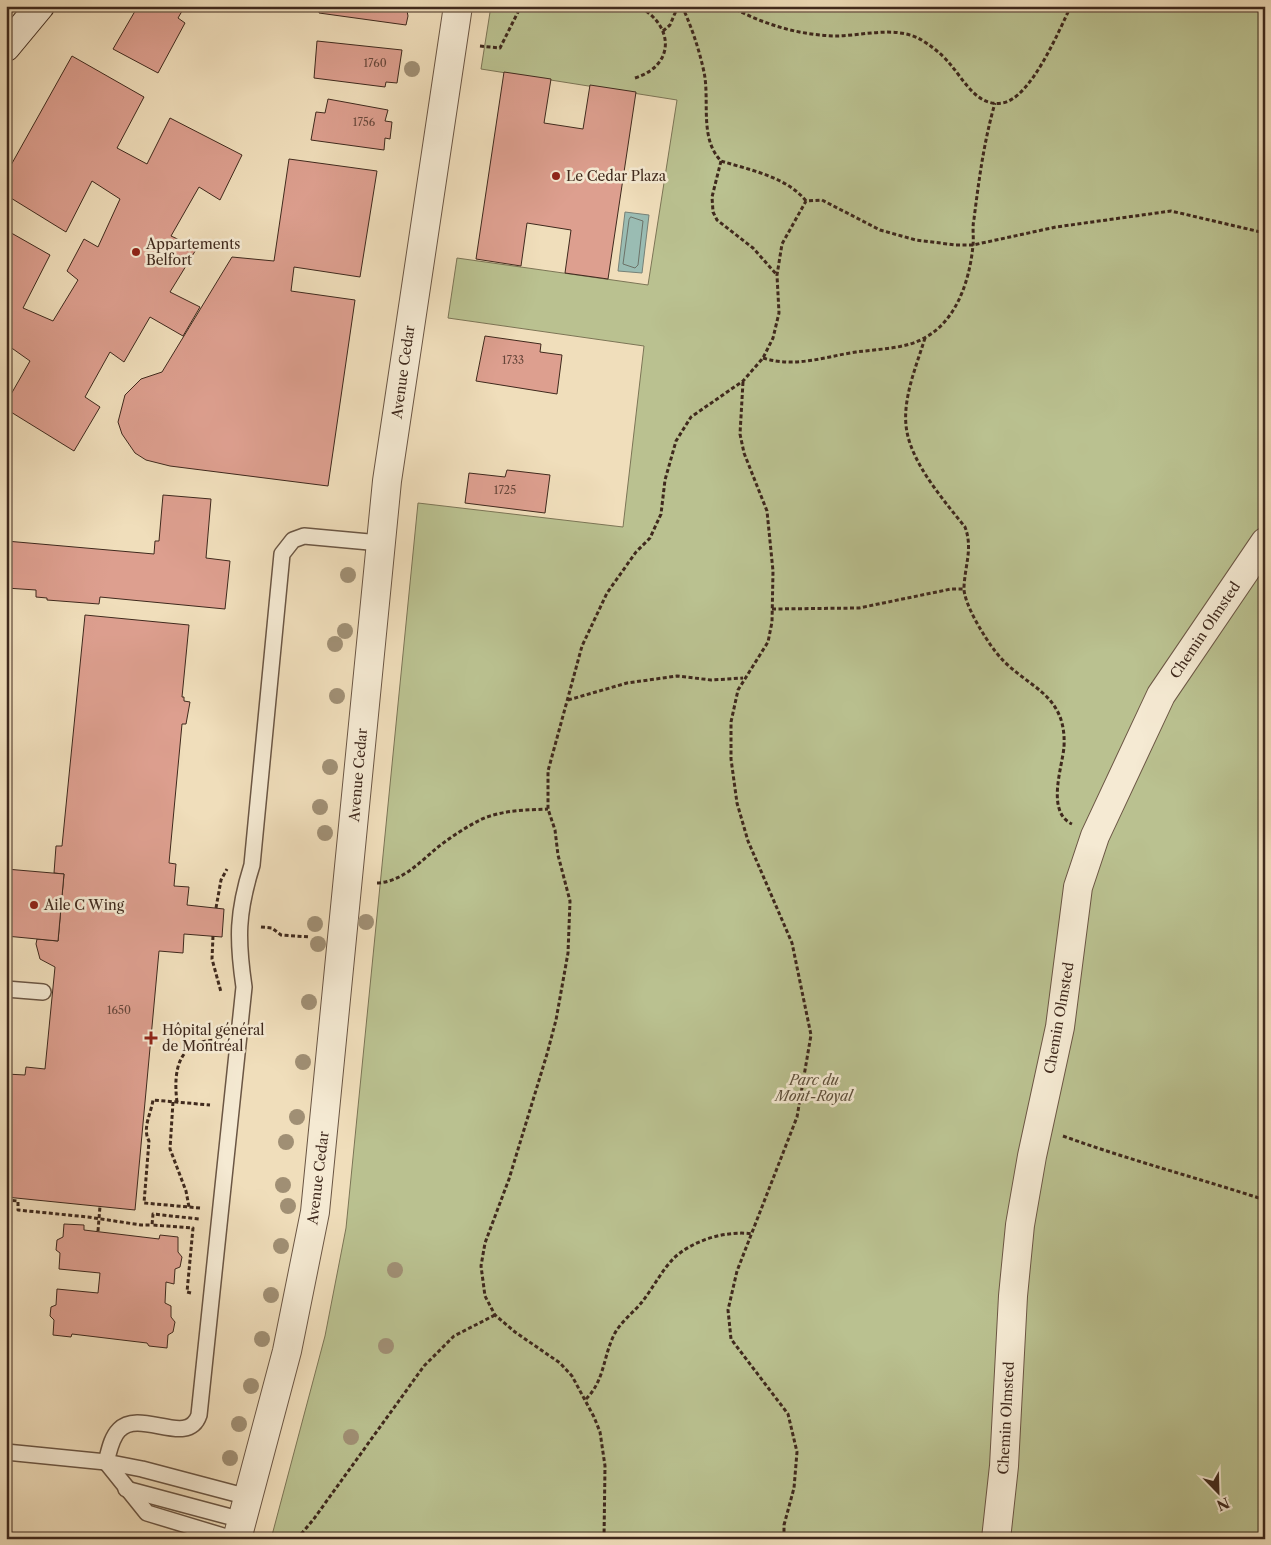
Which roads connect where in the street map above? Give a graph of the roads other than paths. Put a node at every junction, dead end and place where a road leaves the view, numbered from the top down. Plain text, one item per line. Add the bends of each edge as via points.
1 (40, 6) edge
2 (458, 6) edge
3 (6, 46) edge
4 (1265, 542) edge
5 (380, 543) junction
6 (6, 989) edge
7 (43, 992) dead end
8 (6, 1452) edge
9 (106, 1462) junction
10 (126, 1488) junction
11 (240, 1524) edge
12 (996, 1539) edge

1 - 3 street
2 - 5 street, Avenue Cedar via 394,427
4 - 12 street, Chemin Olmsted via 1161,695 1095,836 1078,887 1060,1027 1018,1243 1004,1466
5 - 9 lane via 304,536 293,540 282,554 252,865 242,899 238,946 244,988 199,1415 195,1424 186,1429 128,1424 115,1436
5 - 11 street, Avenue Cedar via 315,1212 287,1351
6 - 7 lane
8 - 9 lane
9 - 10 lane
9 - 11 lane via 142,1468
10 - 11 lane
10 - 11 lane via 147,1513

